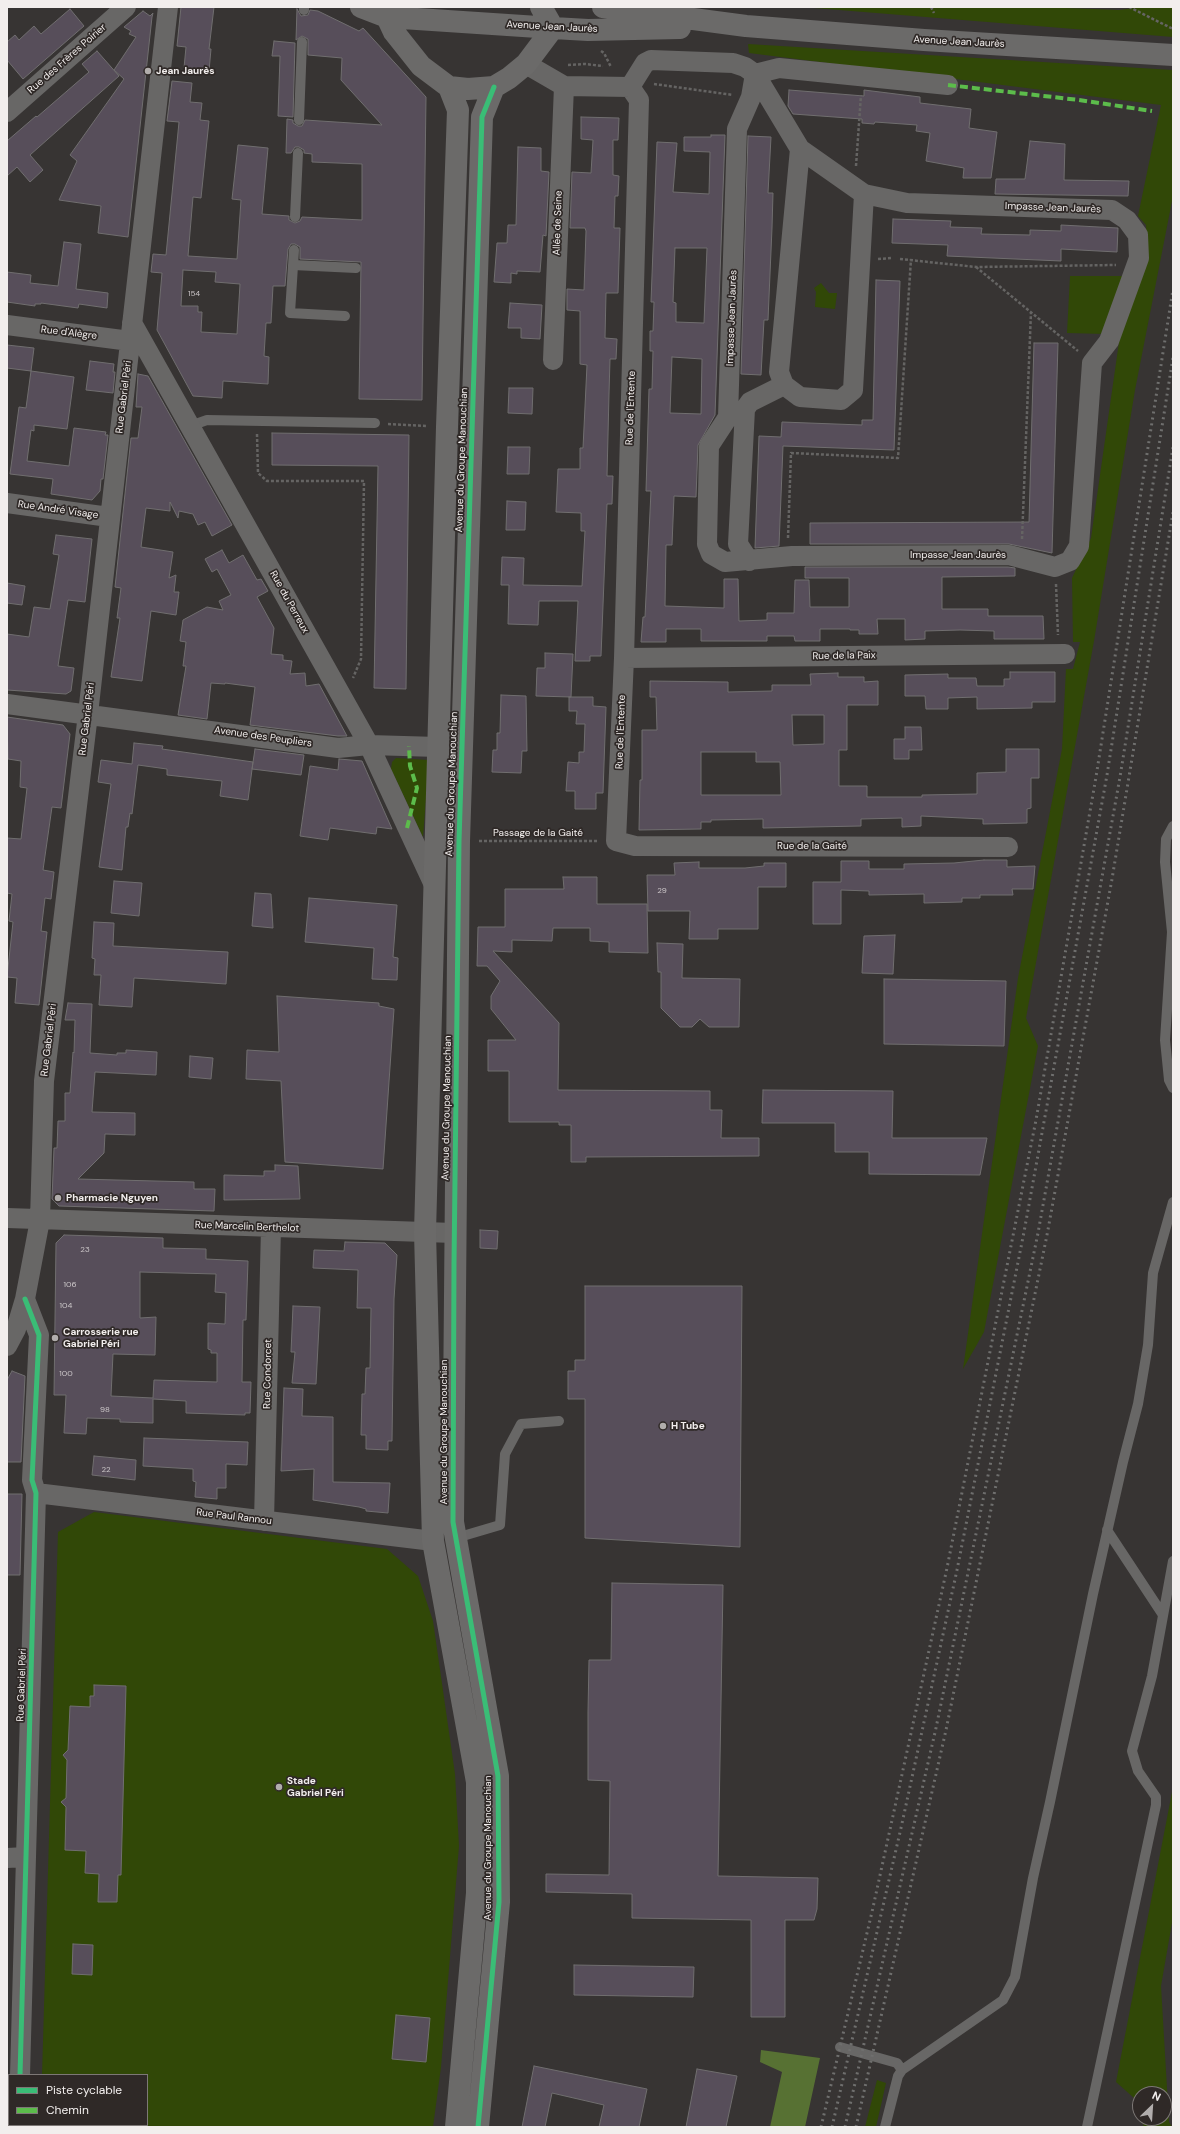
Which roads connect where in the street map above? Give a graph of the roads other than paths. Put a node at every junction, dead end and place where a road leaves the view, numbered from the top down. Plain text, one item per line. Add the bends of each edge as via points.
1 (126, 7) edge
2 (168, 7) edge
3 (361, 7) edge
4 (541, 7) edge
5 (603, 7) edge
6 (627, 8) edge
7 (392, 12) edge
8 (746, 26) junction
9 (553, 28) junction
10 (302, 42) dead end
11 (1173, 56) edge
12 (526, 64) junction
13 (755, 74) junction
14 (634, 81) junction
15 (948, 85) dead end
16 (564, 86) junction
17 (449, 87) junction
18 (494, 87) junction
19 (7, 112) edge
20 (299, 120) dead end
21 (800, 149) junction
22 (298, 153) dead end
23 (864, 194) junction
24 (295, 216) dead end
25 (294, 250) dead end
26 (293, 265) junction
27 (356, 268) dead end
28 (345, 316) dead end
29 (7, 325) edge
30 (131, 332) junction
31 (553, 360) dead end
32 (784, 385) junction
33 (375, 423) road end
34 (190, 426) junction
35 (7, 503) edge
36 (109, 517) junction
37 (749, 561) junction
38 (1061, 648) road end
39 (624, 658) junction
40 (7, 704) edge
41 (88, 714) junction
42 (369, 745) junction
43 (438, 747) junction
44 (1173, 826) edge
45 (616, 841) joint
46 (1008, 847) dead end
47 (435, 887) junction
48 (1173, 1088) edge
49 (1173, 1202) edge
50 (7, 1218) edge
51 (40, 1220) junction
52 (271, 1227) junction
53 (425, 1232) junction
54 (454, 1233) junction
55 (16, 1299) edge
56 (7, 1346) edge
57 (559, 1421) dead end
58 (36, 1493) junction
59 (264, 1520) junction
60 (1107, 1530) junction
61 (456, 1538) junction
62 (433, 1541) junction
63 (1173, 1561) edge
64 (1163, 1615) junction
65 (16, 1858) edge
66 (840, 2048) dead end
67 (902, 2070) junction
68 (20, 2074) edge
69 (456, 2127) edge
70 (478, 2127) edge
71 (885, 2127) edge
72 (1088, 2127) edge

1 - 19 street, Rue des Frères Poirier
2 - 30 street, Rue Gabriel Péri
3 - 7 street, Avenue Jean Jaurès
4 - 9 street
5 - 6 street, Avenue Jean Jaurès
6 - 8 street, Avenue Jean Jaurès
7 - 9 street, Avenue Jean Jaurès
7 - 17 street via 394,32 421,66
8 - 9 street, Avenue Jean Jaurès via 588,30
8 - 11 street, Avenue Jean Jaurès
9 - 12 street
10 - 20 lane
12 - 16 street
12 - 18 street
13 - 14 street via 733,63 651,60 645,64
13 - 15 street via 779,68
13 - 21 street, Impasse Jean Jaurès
13 - 37 street, Impasse Jean Jaurès via 751,97 737,129 728,417 709,446 707,544 711,554 725,562
14 - 16 street
14 - 39 street, Rue de l'Entente via 639,100
16 - 31 street, Allée de Seine
17 - 18 street
17 - 43 street, Avenue du Groupe Manouchian via 458,110
18 - 54 street, Avenue du Groupe Manouchian via 482,117 459,841
21 - 23 street, Impasse Jean Jaurès
21 - 32 street via 779,372
22 - 24 lane
23 - 32 street via 853,390 841,400 800,397
23 - 37 street, Impasse Jean Jaurès via 907,203 1112,210 1127,220 1138,235 1139,258 1110,341 1092,363 1079,546 1070,561 1055,567 1009,555 787,557
25 - 26 lane
26 - 27 lane
26 - 28 lane via 290,313
29 - 30 street, Rue d'Alègre
30 - 34 street, Rue du Perreux
30 - 36 street, Rue Gabriel Péri
32 - 37 street via 750,402 745,409 738,544
33 - 34 lane via 207,420
34 - 42 street, Rue du Perreux
35 - 36 street, Rue André Visage
36 - 41 street, Rue Gabriel Péri
38 - 39 street, Rue de la Paix
39 - 45 street, Rue de l'Entente
40 - 41 street, Avenue des Peupliers
41 - 42 street, Avenue des Peupliers via 338,748
41 - 51 street, Rue Gabriel Péri via 44,1081
42 - 43 street, Avenue des Peupliers
42 - 47 street, Rue du Perreux
43 - 47 street, Avenue du Groupe Manouchian
44 - 48 lane via 1166,839 1165,862 1172,932 1165,1040 1169,1080
45 - 46 street, Rue de la Gaité via 635,846
47 - 53 street, Avenue du Groupe Manouchian
49 - 60 lane via 1153,1273 1148,1345 1138,1404
50 - 51 street, Rue Marcelin Berthelot
51 - 52 street, Rue Marcelin Berthelot
51 - 55 street, Rue Gabriel Péri
52 - 53 street, Rue Marcelin Berthelot
52 - 59 street, Rue Condorcet
53 - 54 street, Rue Marcelin Berthelot
53 - 62 street, Avenue du Groupe Manouchian
54 - 61 street, Avenue du Groupe Manouchian via 453,1522
55 - 56 street via 16,1329
55 - 58 street, Rue Gabriel Péri via 39,1335 32,1480
57 - 61 lane via 521,1424 505,1454 500,1525
58 - 59 street, Rue Paul Rannou
58 - 65 street, Rue Gabriel Péri
59 - 62 street, Rue Paul Rannou
60 - 64 lane
60 - 67 lane via 1033,1878 1015,1977 1003,2000
61 - 70 street, Avenue du Groupe Manouchian via 498,1776 499,1902
62 - 69 street, Avenue du Groupe Manouchian via 477,1782 477,1893
63 - 64 lane
64 - 72 lane via 1152,1676 1132,1750 1138,1771 1156,1797 1156,1805
65 - 68 street, Rue Gabriel Péri
66 - 67 lane via 897,2063
67 - 71 lane via 898,2076

